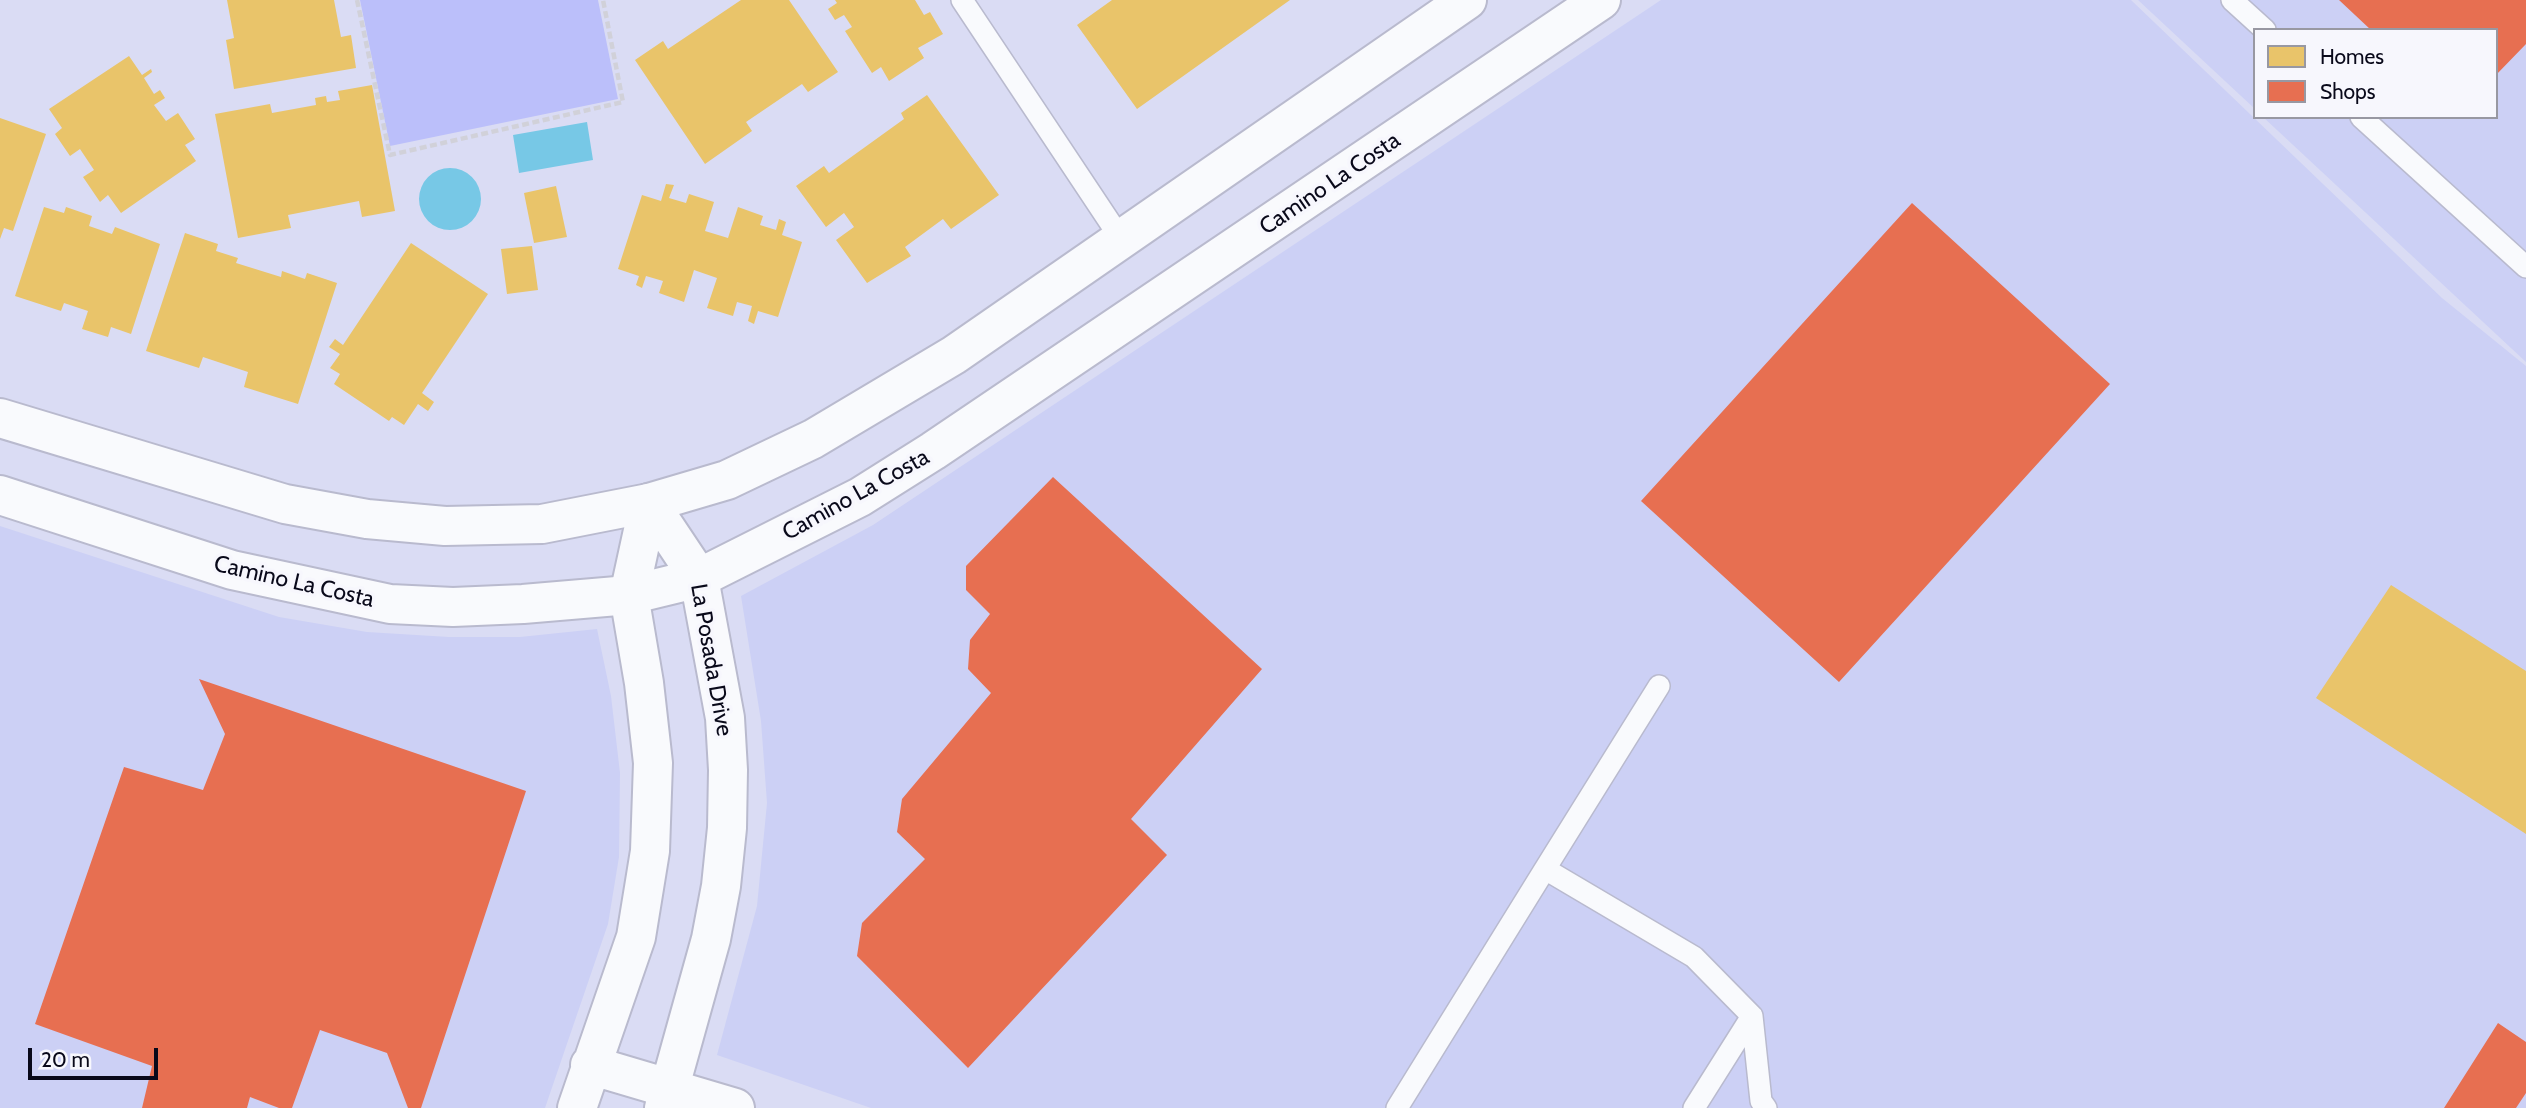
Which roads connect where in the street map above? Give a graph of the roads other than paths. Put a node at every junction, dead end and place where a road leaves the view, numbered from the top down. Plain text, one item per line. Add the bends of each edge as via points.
1 (962, 0) edge
2 (1467, 0) edge
3 (1601, 0) edge
4 (2232, 0) edge
5 (2263, 28) edge
6 (2363, 119) edge
7 (1121, 239) junction
8 (2526, 267) edge
9 (0, 418) edge
10 (0, 495) edge
11 (649, 502) junction
12 (699, 578) junction
13 (629, 595) junction
14 (1658, 686) dead end
15 (1545, 869) junction
16 (1752, 1016) junction
17 (590, 1065) junction
18 (668, 1098) edge
19 (577, 1108) edge
20 (735, 1108) edge
21 (1397, 1108) edge
22 (1694, 1108) edge
23 (1766, 1108) edge

1 - 7 lane
2 - 7 street
3 - 12 street, Camino La Costa via 860,498
4 - 5 lane
6 - 8 lane
7 - 11 street via 954,355 813,439 727,480
9 - 11 street via 285,504 368,519 445,526 542,524
10 - 13 street, Camino La Costa via 232,570 390,604 453,607
11 - 12 street, La Posada Drive
11 - 13 street
12 - 13 street, Camino La Costa
12 - 18 street, La Posada Drive via 725,718 727,828 711,939
13 - 17 street via 653,763 650,851 636,937
14 - 15 lane
15 - 16 lane via 1695,957
15 - 21 lane
16 - 22 lane
16 - 23 lane via 1761,1101
17 - 18 street
17 - 19 street
18 - 20 street

